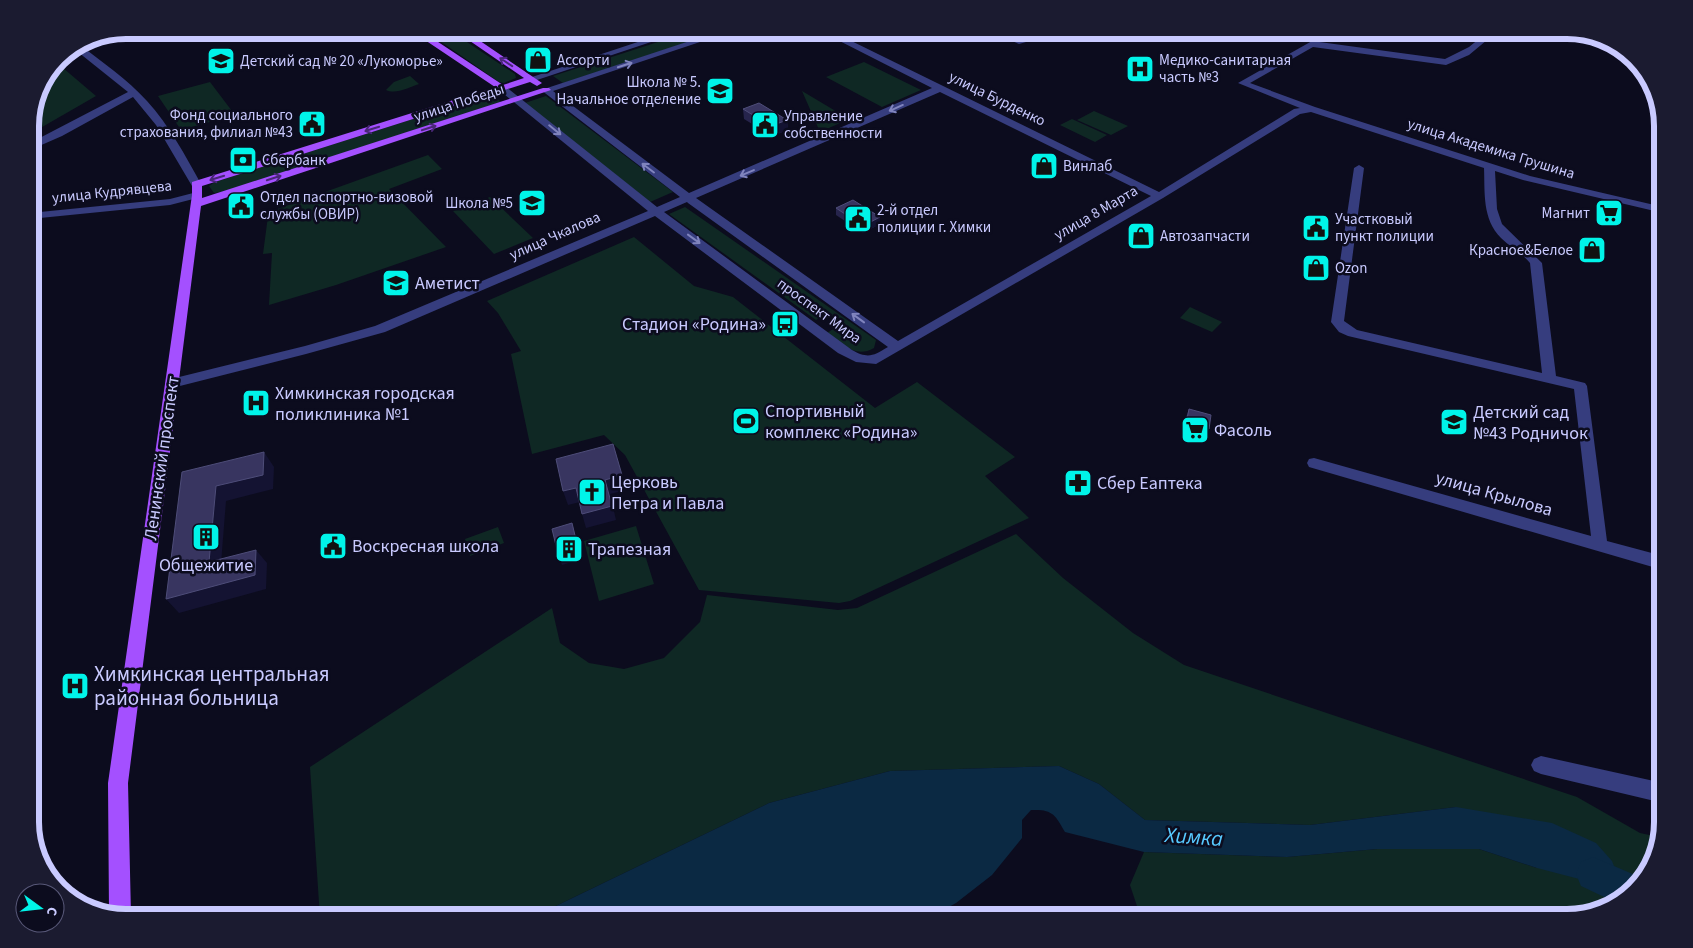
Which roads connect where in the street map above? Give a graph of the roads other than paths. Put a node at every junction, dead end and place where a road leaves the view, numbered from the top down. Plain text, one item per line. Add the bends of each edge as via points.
1 (428, 39) edge
2 (471, 39) edge
3 (655, 39) edge
4 (704, 39) edge
5 (840, 39) edge
6 (1014, 39) edge
7 (1485, 39) edge
8 (1022, 42) dead end
9 (81, 50) edge
10 (531, 79) junction
11 (502, 88) junction
12 (940, 88) junction
13 (546, 90) junction
14 (134, 93) junction
15 (516, 100) junction
16 (1312, 109) junction
17 (39, 142) edge
18 (1489, 165) junction
19 (1359, 168) dead end
20 (196, 194) junction
21 (1159, 196) junction
22 (687, 197) junction
23 (1654, 208) edge
24 (655, 211) junction
25 (39, 215) edge
26 (897, 347) junction
27 (1550, 379) junction
28 (172, 383) junction
29 (1314, 463) dead end
30 (1600, 545) junction
31 (1654, 560) edge
32 (1541, 765) dead end
33 (1654, 791) edge
34 (120, 909) edge

1 - 11 main road, проспект Мира
10 -> 2 main road, проспект Мира
3 - 10 street, улица Победы
13 -> 4 street, улица Победы
5 - 12 street, улица Бурденко
6 - 8 street
7 - 16 street, улица Академика Грушина via 1446,62 1312,44 1243,83
9 - 14 street
10 - 11 main road, улица Победы
10 - 13 main road, проспект Мира
11 - 15 street, проспект Мира
11 -> 20 main road, улица Победы
12 - 21 street, улица Бурденко
12 -> 22 street, улица Чкалова
13 - 15 main road, улица Победы
22 -> 13 street, проспект Мира
14 - 17 street
14 - 20 street via 172,141
20 -> 15 main road, улица Победы
15 -> 24 street, проспект Мира
16 - 18 street, улица Академика Грушина
16 - 21 street, улица 8 Марта via 1297,111
18 - 23 street, улица Академика Грушина via 1565,188
18 - 27 street via 1493,219 1501,232 1529,253 1536,263
19 - 27 street via 1337,322 1353,333
20 - 25 street, улица Кудрявцева via 170,202
20 - 28 main road, Ленинский проспект
21 - 26 street, улица 8 Марта
22 - 24 street, улица Чкалова
26 -> 22 street, проспект Мира
24 -> 26 street, проспект Мира via 855,358 876,360
24 - 28 street, улица Чкалова via 380,329
27 - 30 street via 1580,386
28 - 34 main road, Ленинский проспект via 118,783
29 - 30 street, улица Крылова
30 - 31 street, улица Крылова
32 - 33 street

